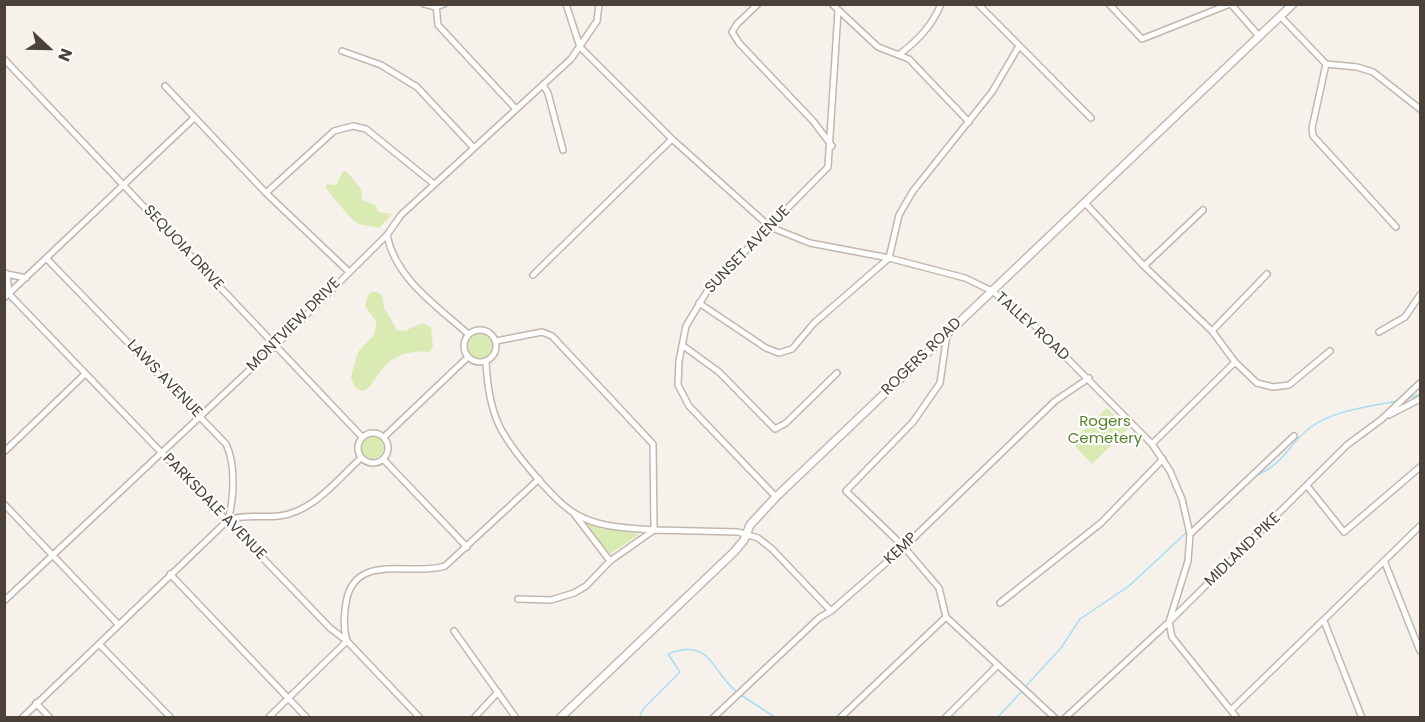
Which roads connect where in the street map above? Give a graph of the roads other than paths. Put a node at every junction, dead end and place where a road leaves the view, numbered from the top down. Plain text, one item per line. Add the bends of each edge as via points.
1 (424, 4) edge
2 (444, 4) edge
3 (566, 4) edge
4 (599, 4) edge
5 (758, 4) edge
6 (832, 4) edge
7 (941, 4) edge
8 (978, 4) edge
9 (1108, 4) edge
10 (1230, 4) edge
11 (1293, 4) edge
12 (436, 6) edge
13 (838, 10) junction
14 (1281, 17) junction
15 (1258, 35) junction
16 (1019, 46) junction
17 (580, 47) junction
18 (342, 51) dead end
19 (900, 54) junction
20 (4, 59) edge
21 (1326, 64) junction
22 (543, 85) junction
23 (165, 86) dead end
24 (516, 109) junction
25 (1420, 109) edge
26 (194, 118) junction
27 (1091, 118) dead end
28 (969, 122) junction
29 (672, 139) junction
30 (832, 146) junction
31 (473, 147) junction
32 (563, 150) dead end
33 (123, 183) junction
34 (434, 184) junction
35 (266, 193) junction
36 (1085, 203) junction
37 (1203, 210) dead end
38 (770, 227) junction
39 (1396, 227) dead end
40 (387, 235) junction
41 (889, 258) junction
42 (47, 259) junction
43 (1144, 266) junction
44 (348, 271) junction
45 (6, 273) edge
46 (1267, 274) dead end
47 (533, 275) dead end
48 (26, 278) junction
49 (992, 291) junction
50 (7, 296) edge
51 (1420, 296) edge
52 (699, 303) junction
53 (1212, 331) junction
54 (1378, 332) dead end
55 (947, 333) junction
56 (468, 334) junction
57 (496, 341) junction
58 (276, 345) junction
59 (682, 345) junction
60 (1330, 351) dead end
61 (468, 357) junction
62 (486, 362) junction
63 (1235, 362) junction
64 (837, 373) dead end
65 (85, 374) junction
66 (1089, 378) junction
67 (1420, 383) edge
68 (1420, 399) edge
69 (199, 415) junction
70 (1382, 419) junction
71 (1294, 436) dead end
72 (362, 437) junction
73 (384, 437) junction
74 (1152, 444) junction
75 (4, 452) edge
76 (160, 452) junction
77 (361, 458) junction
78 (383, 459) junction
79 (1162, 459) junction
80 (1420, 466) edge
81 (539, 479) junction
82 (1308, 487) junction
83 (776, 497) junction
84 (4, 504) edge
85 (573, 513) junction
86 (228, 520) junction
87 (1420, 526) edge
88 (654, 530) junction
89 (747, 532) junction
90 (1190, 534) junction
91 (467, 547) junction
92 (904, 547) junction
93 (54, 555) junction
94 (610, 561) junction
95 (1385, 563) junction
96 (170, 574) junction
97 (518, 599) dead end
98 (4, 601) edge
99 (1000, 603) dead end
100 (831, 611) junction
101 (946, 617) junction
102 (1324, 621) junction
103 (1169, 622) junction
104 (118, 624) junction
105 (454, 631) dead end
106 (347, 641) junction
107 (99, 644) junction
108 (1420, 651) edge
109 (997, 666) junction
110 (498, 692) junction
111 (289, 699) junction
112 (36, 703) junction
113 (1231, 711) junction
114 (1074, 715) edge
115 (22, 717) edge
116 (50, 717) edge
117 (171, 717) edge
118 (268, 717) edge
119 (307, 717) edge
120 (420, 717) edge
121 (474, 717) edge
122 (516, 717) edge
123 (560, 717) edge
124 (713, 717) edge
125 (840, 717) edge
126 (945, 717) edge
127 (1055, 717) edge
128 (1065, 717) edge
129 (1237, 717) edge
130 (1362, 717) edge

1 - 12 street
2 - 12 street
3 - 17 street, TALLEY ROAD
4 - 17 street via 597,21
5 - 30 street via 732,32
6 - 13 street
7 - 19 street via 921,37
8 - 16 street
9 - 10 street via 1142,39
10 - 15 street
11 - 14 street, ROGERS ROAD
12 - 24 street via 438,25
13 - 19 street via 878,47
13 - 30 street, SUNSET AVENUE
14 - 15 street, ROGERS ROAD
14 - 21 street
15 - 36 street, ROGERS ROAD
16 - 27 street
16 - 28 street via 1006,72
17 - 22 street, MONTVIEW DRIVE
17 - 29 street, TALLEY ROAD
18 - 31 street via 381,65 417,87
19 - 28 street
20 - 33 street, SEQUOIA DRIVE
21 - 25 street via 1373,72
21 - 39 street via 1311,128 1313,136
22 - 24 street, MONTVIEW DRIVE
22 - 32 street
23 - 26 street
24 - 31 street, MONTVIEW DRIVE
26 - 33 street
26 - 35 street
28 - 41 street via 899,215
29 - 38 street, TALLEY ROAD
29 - 47 street
30 - 38 street, SUNSET AVENUE via 828,167
31 - 34 street, MONTVIEW DRIVE
33 - 42 street
33 - 58 street, SEQUOIA DRIVE
34 - 35 street via 366,129 353,126 334,131
34 - 40 street, MONTVIEW DRIVE via 401,215
35 - 44 street
36 - 43 street
36 - 49 street, ROGERS ROAD
37 - 43 street
38 - 41 street, TALLEY ROAD via 803,241
38 - 52 street, SUNSET AVENUE via 728,267
40 - 44 street, MONTVIEW DRIVE
40 - 56 street via 398,265
41 - 49 street, TALLEY ROAD via 965,278
41 - 52 street via 814,323 792,350 779,353 766,348
42 - 48 street
42 - 69 street, LAWS AVENUE
43 - 53 street
44 - 58 street, MONTVIEW DRIVE
45 - 48 street
45 - 50 street
46 - 53 street
48 - 50 street
49 - 55 street, ROGERS ROAD
49 - 66 street, TALLEY ROAD via 1028,319
50 - 65 street, PARKSDALE AVENUE
51 - 54 street via 1405,317
52 - 59 street, SUNSET AVENUE via 686,326
53 - 63 street
55 - 83 street, ROGERS ROAD
55 - 92 street via 940,383 913,422 846,492
56 - 57 street via 486,330
56 - 61 street via 463,345
57 - 62 street via 494,354
57 - 88 street via 542,332 552,336 652,444
58 - 69 street, MONTVIEW DRIVE
58 - 72 street, SEQUOIA DRIVE
59 - 64 street via 719,372 775,429
59 - 83 street, SUNSET AVENUE via 678,385 689,406
60 - 63 street via 1289,385 1273,387 1257,383
61 - 62 street
61 - 73 street
62 - 81 street via 499,425
63 - 74 street
65 - 75 street
65 - 76 street, PARKSDALE AVENUE
66 - 74 street, TALLEY ROAD
66 - 92 street, KEMP via 1055,401
67 - 70 street, MIDLAND PIKE
68 - 70 street
69 - 76 street, MONTVIEW DRIVE
69 - 86 street, LAWS AVENUE via 231,454
70 - 82 street, MIDLAND PIKE via 1347,446
71 - 90 street
72 - 73 street via 375,433
72 - 77 street via 358,443
73 - 78 street via 388,445
74 - 79 street, TALLEY ROAD
76 - 86 street, PARKSDALE AVENUE
76 - 93 street, MONTVIEW DRIVE
77 - 78 street via 376,463
77 - 86 street via 303,509 278,516
78 - 91 street
79 - 90 street, TALLEY ROAD via 1182,499
79 - 99 street via 1101,523
80 - 82 street via 1344,532
81 - 85 street
81 - 91 street
82 - 103 street, MIDLAND PIKE
83 - 89 street, ROGERS ROAD
84 - 93 street
85 - 88 street via 619,528
85 - 94 street
86 - 96 street
86 - 106 street, PARKSDALE AVENUE via 330,628
87 - 95 street
88 - 89 street
88 - 94 street
89 - 100 street via 772,549
89 - 123 street, ROGERS ROAD via 734,552
90 - 103 street, TALLEY ROAD via 1188,561
91 - 106 street via 445,566 429,571 395,568 372,571 358,578 348,591 344,629
92 - 100 street, KEMP
92 - 101 street via 939,588
93 - 98 street, MONTVIEW DRIVE
93 - 104 street
94 - 97 street via 574,593 551,600
95 - 102 street
95 - 108 street
96 - 104 street
96 - 111 street
100 - 124 street, KEMP
101 - 109 street
101 - 125 street
102 - 113 street
102 - 130 street
103 - 113 street via 1173,637
103 - 114 street, MIDLAND PIKE
104 - 107 street
105 - 110 street
106 - 111 street
106 - 120 street, PARKSDALE AVENUE
107 - 112 street
107 - 117 street
109 - 126 street
109 - 127 street
110 - 121 street
110 - 122 street
111 - 118 street
111 - 119 street
112 - 115 street
112 - 116 street
113 - 129 street
114 - 128 street, MIDLAND PIKE

